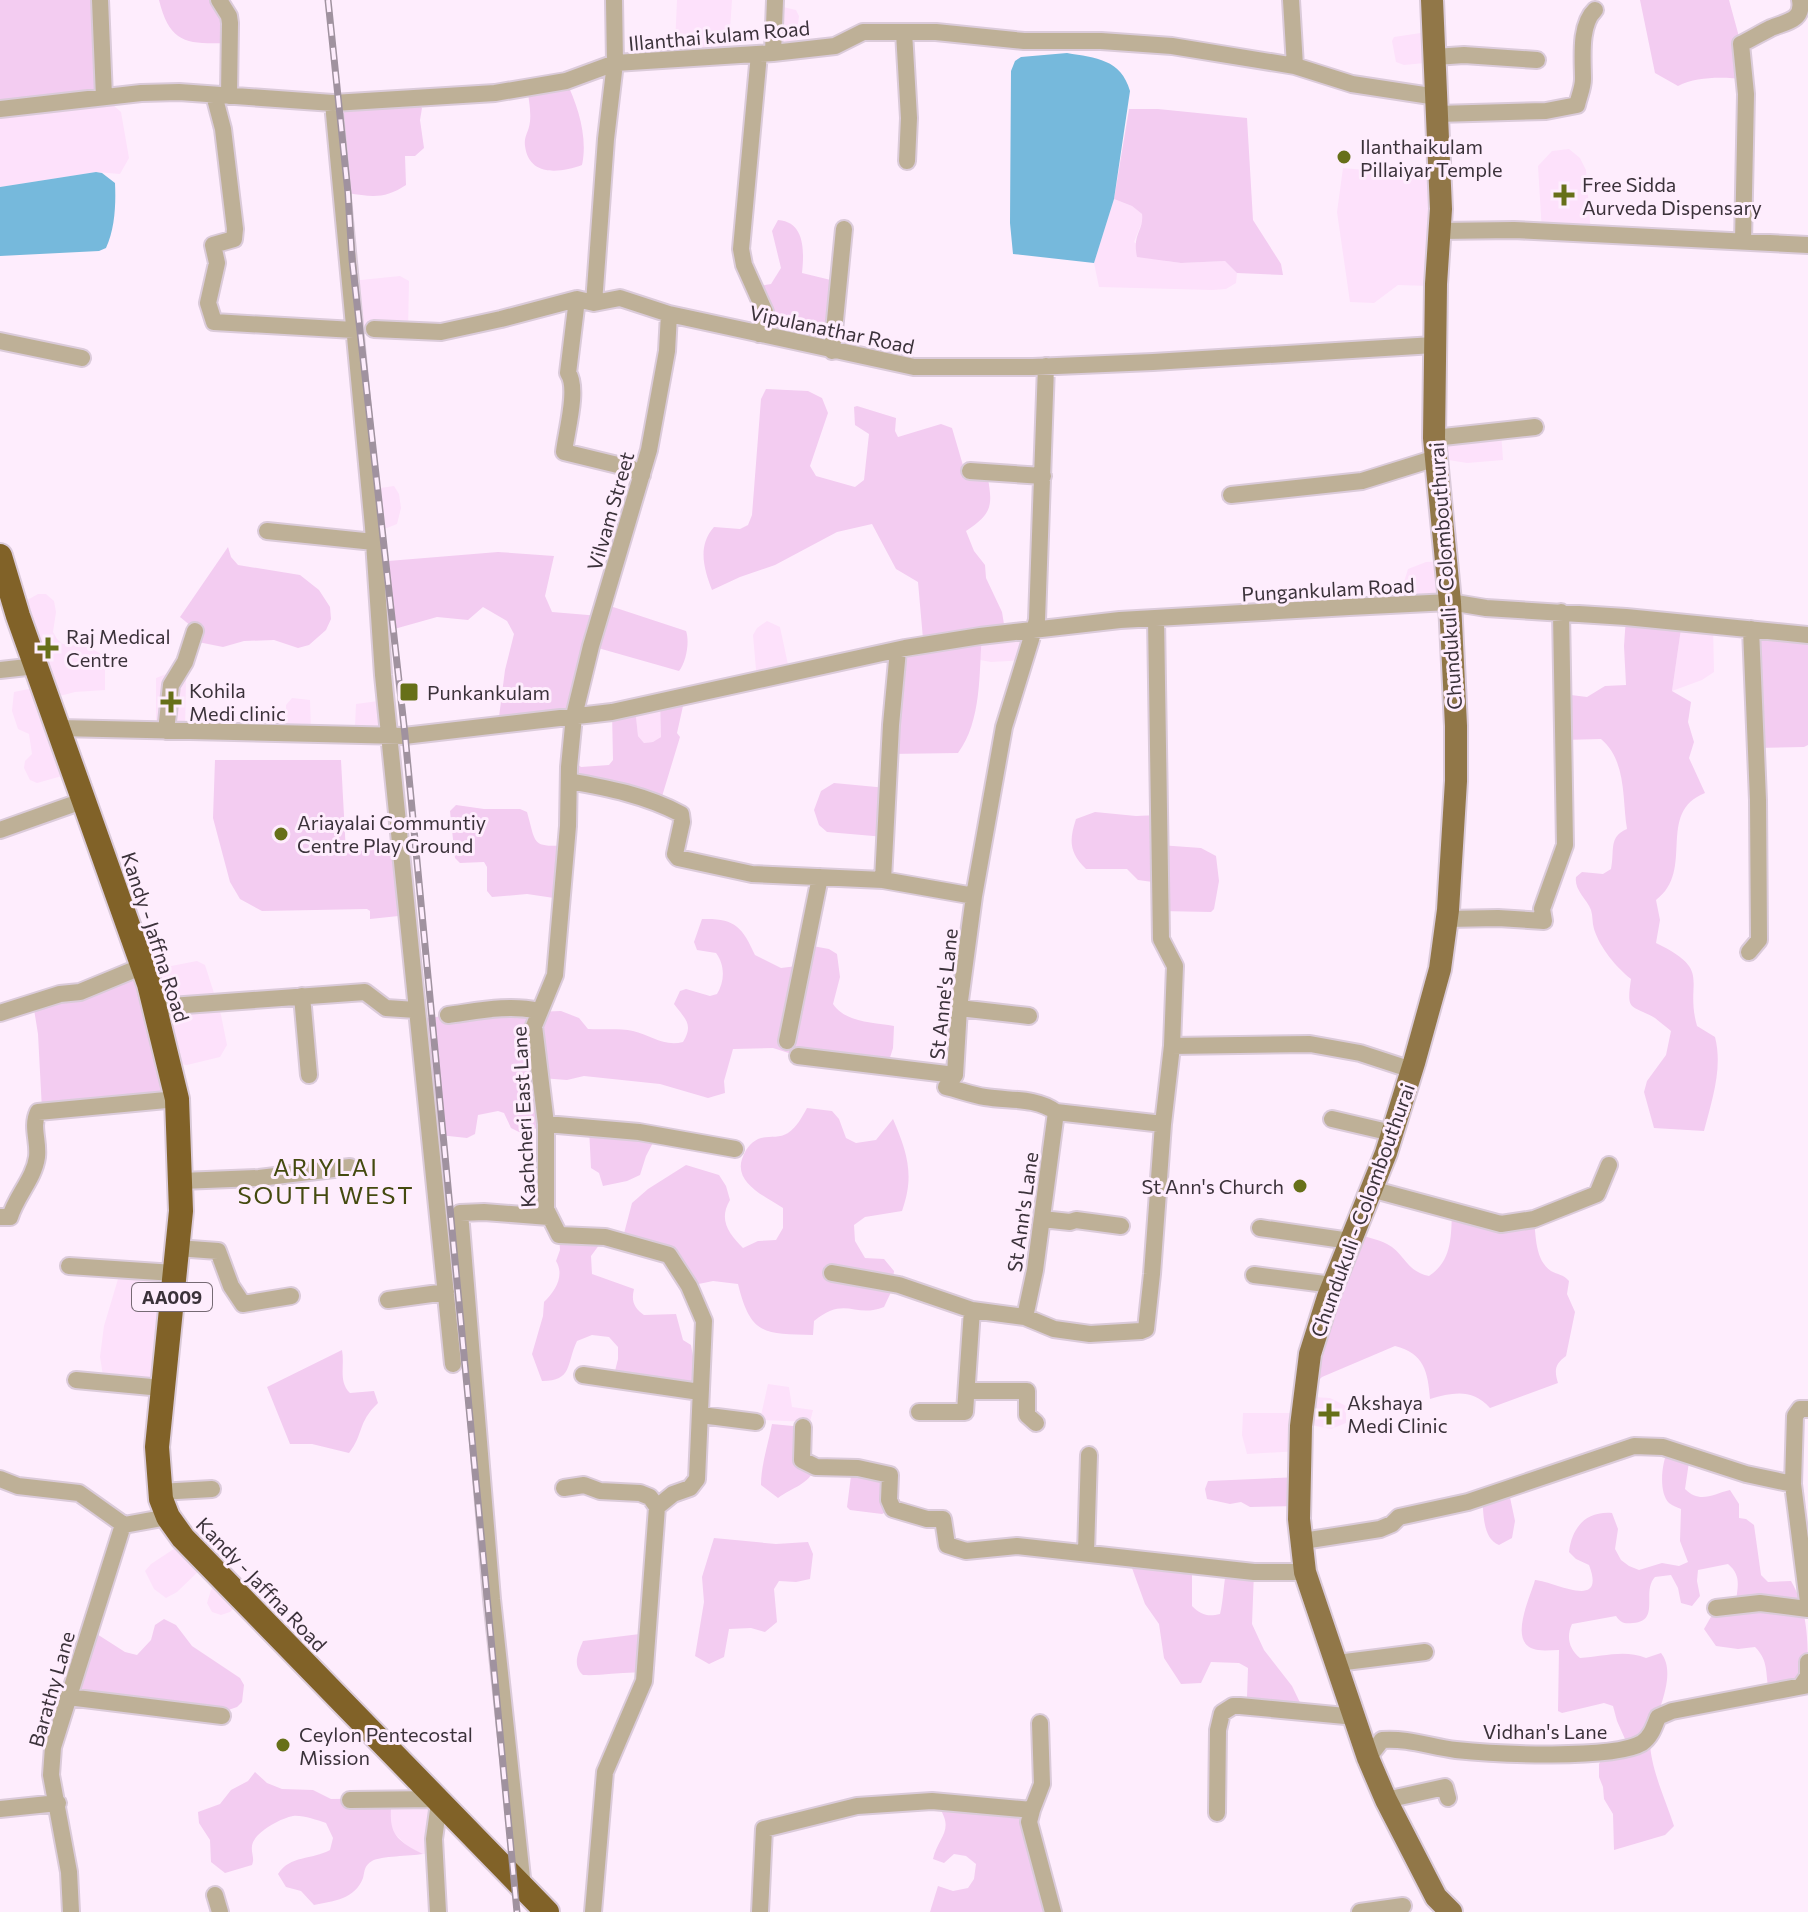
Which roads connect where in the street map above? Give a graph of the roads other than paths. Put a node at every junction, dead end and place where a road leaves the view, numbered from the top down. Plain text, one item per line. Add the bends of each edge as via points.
1 (100, 0) edge
2 (219, 0) edge
3 (614, 0) edge
4 (775, 0) edge
5 (1291, 0) edge
6 (1432, 0) edge
7 (1803, 5) edge
8 (1595, 10) dead end
9 (904, 32) junction
10 (766, 54) junction
11 (1435, 57) junction
12 (1537, 60) dead end
13 (615, 63) junction
14 (1295, 66) junction
15 (222, 96) junction
16 (104, 97) junction
17 (333, 103) junction
18 (1437, 105) junction
19 (0, 109) edge
20 (907, 161) dead end
21 (844, 229) dead end
22 (1440, 231) junction
23 (1743, 242) junction
24 (1808, 245) edge
25 (577, 299) junction
26 (594, 303) junction
27 (669, 314) junction
28 (374, 329) dead end
29 (354, 330) junction
30 (759, 334) junction
31 (0, 341) edge
32 (1434, 345) junction
33 (832, 351) junction
34 (82, 358) dead end
35 (1046, 366) junction
36 (1535, 427) dead end
37 (1435, 448) junction
38 (970, 471) dead end
39 (642, 475) junction
40 (1043, 476) junction
41 (1231, 495) dead end
42 (267, 531) dead end
43 (374, 542) junction
44 (0, 556) edge
45 (1450, 602) junction
46 (1561, 612) junction
47 (1156, 618) junction
48 (1036, 629) junction
49 (1751, 629) junction
50 (195, 631) dead end
51 (1808, 635) edge
52 (898, 650) junction
53 (36, 666) junction
54 (0, 670) edge
55 (574, 716) junction
56 (59, 728) junction
57 (166, 731) junction
58 (391, 736) junction
59 (569, 781) junction
60 (85, 800) junction
61 (0, 830) edge
62 (820, 877) junction
63 (883, 880) junction
64 (974, 896) junction
65 (1447, 919) junction
66 (1749, 952) dead end
67 (143, 966) junction
68 (302, 996) junction
69 (157, 1007) junction
70 (959, 1008) junction
71 (416, 1010) junction
72 (539, 1011) junction
73 (0, 1013) edge
74 (448, 1015) dead end
75 (1029, 1016) dead end
76 (787, 1041) dead end
77 (1172, 1046) junction
78 (798, 1056) dead end
79 (1412, 1070) junction
80 (309, 1075) dead end
81 (955, 1075) junction
82 (177, 1099) junction
83 (1056, 1112) junction
84 (1332, 1119) dead end
85 (546, 1124) junction
86 (1163, 1124) junction
87 (1392, 1133) junction
88 (735, 1149) dead end
89 (1609, 1165) dead end
90 (350, 1167) dead end
91 (181, 1181) junction
92 (1371, 1189) junction
93 (0, 1217) edge
94 (549, 1217) junction
95 (1042, 1219) junction
96 (1121, 1226) dead end
97 (1260, 1228) dead end
98 (1350, 1241) junction
99 (177, 1248) junction
100 (69, 1266) dead end
101 (174, 1273) junction
102 (832, 1273) dead end
103 (1254, 1275) dead end
104 (1333, 1285) junction
105 (446, 1292) junction
106 (291, 1296) dead end
107 (388, 1300) dead end
108 (972, 1310) junction
109 (1025, 1317) junction
110 (453, 1364) dead end
111 (583, 1375) dead end
112 (76, 1380) dead end
113 (162, 1388) junction
114 (967, 1391) junction
115 (700, 1392) junction
116 (1808, 1409) edge
117 (919, 1412) dead end
118 (701, 1415) junction
119 (756, 1422) dead end
120 (1036, 1423) dead end
121 (803, 1427) dead end
122 (1089, 1455) dead end
123 (0, 1479) edge
124 (1793, 1484) junction
125 (564, 1488) dead end
126 (212, 1489) dead end
127 (159, 1492) junction
128 (657, 1507) junction
129 (168, 1517) junction
130 (124, 1525) junction
131 (1303, 1541) junction
132 (1086, 1552) junction
133 (1305, 1572) junction
134 (1808, 1602) edge
135 (1716, 1608) dead end
136 (1808, 1609) edge
137 (1425, 1652) dead end
138 (1808, 1662) edge
139 (1337, 1663) junction
140 (1805, 1686) edge
141 (68, 1697) junction
142 (222, 1716) dead end
143 (1356, 1717) junction
144 (1040, 1723) dead end
145 (1368, 1758) junction
146 (1448, 1798) dead end
147 (350, 1800) dead end
148 (1386, 1800) junction
149 (438, 1801) junction
150 (58, 1803) junction
151 (0, 1809) edge
152 (1032, 1810) junction
153 (1217, 1813) dead end
154 (523, 1889) junction
155 (215, 1895) dead end
156 (1403, 1906) dead end
157 (71, 1912) edge
158 (220, 1912) edge
159 (438, 1912) edge
160 (547, 1912) edge
161 (593, 1912) edge
162 (760, 1912) edge
163 (1053, 1912) edge
164 (1360, 1912) edge
165 (1451, 1912) edge

1 - 16 street
2 - 15 street via 229,16
3 - 13 street
4 - 10 street
5 - 14 street
6 - 11 main road, Chundukuli - Colombouthurai
7 - 23 street via 1788,24 1741,44 1746,94
8 - 18 street, Illanthai kulam Road via 1588,16 1577,105 1546,111
9 - 10 street, Illanthai kulam Road via 863,32 835,46
9 - 14 street, Illanthai kulam Road via 1172,46
9 - 20 street
10 - 13 street, Illanthai kulam Road
10 - 30 street via 741,249 765,312
11 - 12 street
11 - 18 main road, Chundukuli - Colombouthurai
13 - 17 street, Illanthai kulam Road via 566,81 517,90
13 - 26 street
14 - 18 street, Illanthai kulam Road
15 - 16 street, Illanthai kulam Road
15 - 17 street, Illanthai kulam Road
15 - 29 street via 235,229 234,239 213,245 217,263 208,303 214,322
16 - 19 street, Illanthai kulam Road
17 - 29 street
18 - 22 main road, Chundukuli - Colombouthurai
21 - 33 street
22 - 23 street
22 - 32 main road, Chundukuli - Colombouthurai
23 - 24 street
25 - 26 street, Vipulanathar Road
25 - 28 street, Vipulanathar Road via 441,332
25 - 39 street via 564,452
26 - 27 street, Vipulanathar Road via 620,298
27 - 30 street, Vipulanathar Road
27 - 39 street, Vilvam Street via 667,351
29 - 43 street
30 - 33 street, Vipulanathar Road
31 - 34 street
32 - 35 street, Vipulanathar Road
32 - 37 main road, Chundukuli - Colombouthurai
33 - 35 street, Vipulanathar Road via 914,367
35 - 40 street, St Anne's Lane
36 - 37 street
37 - 41 street via 1362,481
37 - 45 main road, Chundukuli - Colombouthurai
38 - 40 street
39 - 55 street, Vilvam Street
40 - 48 street, St Anne's Lane
42 - 43 street
43 - 58 street
44 - 53 highway, Kandy - Jaffna Road / AA009
45 - 46 street, Pungankulam Road
45 - 47 street, Pungankulam Road
45 - 65 main road, Chundukuli - Colombouthurai via 1456,781
46 - 49 street, Pungankulam Road
46 - 65 street via 1565,845 1542,909 1544,921
47 - 48 street, Pungankulam Road
47 - 77 street via 1161,939 1175,966
48 - 52 street, Pungankulam Road
48 - 64 street, St Anne's Lane via 1004,727
49 - 51 street, Pungankulam Road
49 - 66 street via 1759,940
50 - 57 street via 171,685
52 - 55 street, Pungankulam Road
52 - 63 street
53 - 54 street
53 - 56 highway, Kandy - Jaffna Road / AA009
55 - 58 street
55 - 59 street, Kachcheri East Lane
56 - 57 street
56 - 60 highway, Kandy - Jaffna Road / AA009
57 - 58 street
58 - 71 street
59 - 62 street via 630,793 681,814 678,858 752,874
59 - 72 street, Kachcheri East Lane via 555,975
60 - 61 street
60 - 67 highway, Kandy - Jaffna Road / AA009
62 - 63 street
62 - 76 street
63 - 64 street
64 - 70 street, St Anne's Lane
65 - 79 main road, Chundukuli - Colombouthurai via 1440,969
67 - 69 highway, Kandy - Jaffna Road / AA009
67 - 73 street via 80,992
68 - 69 street
68 - 71 street via 365,992 386,1008
68 - 80 street
69 - 82 highway, Kandy - Jaffna Road / AA009
70 - 75 street
70 - 81 street, St Anne's Lane
71 - 105 street
72 - 74 street
72 - 85 street, Kachcheri East Lane via 534,1026
77 - 79 street via 1310,1044
77 - 86 street
78 - 81 street
79 - 87 main road, Chundukuli - Colombouthurai
81 - 83 street, St Anne's Lane via 946,1087 1032,1102
82 - 91 highway, Kandy - Jaffna Road / AA009
82 - 93 street via 38,1112 32,1173 10,1217
83 - 86 street, St Anne's Lane
83 - 95 street, St Ann's Lane
84 - 87 street
85 - 88 street via 639,1132
85 - 94 street, Kachcheri East Lane
86 - 109 street via 1146,1329 1090,1334 1054,1329
87 - 92 main road, Chundukuli - Colombouthurai
89 - 92 street via 1597,1194 1534,1219 1501,1224
90 - 91 street
91 - 99 highway, Kandy - Jaffna Road / AA009
92 - 98 main road, Chundukuli - Colombouthurai
94 - 115 street, Kachcheri East Lane via 559,1235 605,1237 669,1255 704,1321
94 - 154 street via 460,1213
95 - 96 street
95 - 109 street, St Ann's Lane
97 - 98 street
98 - 104 main road, Chundukuli - Colombouthurai
99 - 101 highway, Kandy - Jaffna Road / AA009
99 - 106 street via 218,1251 243,1304
100 - 101 street
101 - 113 highway, Kandy - Jaffna Road / AA009
102 - 108 street via 899,1285
103 - 104 street
104 - 131 main road, Chundukuli - Colombouthurai via 1310,1354 1301,1426
105 - 107 street
105 - 110 street
108 - 109 street
108 - 114 street
111 - 115 street
112 - 113 street
113 - 127 highway, Kandy - Jaffna Road / AA009
114 - 117 street via 965,1412
114 - 120 street via 1027,1391 1027,1415
115 - 118 street, Kachcheri East Lane
116 - 124 street via 1795,1416
118 - 119 street
118 - 128 street, Kachcheri East Lane via 697,1479
121 - 132 street via 802,1460 816,1467 890,1475 893,1509 943,1519 947,1545 966,1551 1017,1546
122 - 132 street
123 - 130 street via 79,1493
124 - 131 street via 1663,1447 1634,1446 1468,1502 1399,1517 1380,1529
124 - 134 street
125 - 128 street via 584,1485 640,1493
126 - 127 street
127 - 129 highway, Kandy - Jaffna Road / AA009
128 - 161 street via 644,1681 605,1772
129 - 130 street
129 - 149 highway, Kandy - Jaffna Road / AA009
130 - 141 street, Barathy Lane
131 - 133 main road, Chundukuli - Colombouthurai
132 - 133 street via 1254,1572
133 - 139 main road, Chundukuli - Colombouthurai
135 - 136 street via 1760,1603
137 - 139 street
138 - 140 street
139 - 143 main road, Chundukuli - Colombouthurai
140 - 145 street, Vidhan's Lane via 1672,1711 1658,1717 1643,1742 1624,1750 1524,1754 1455,1750 1397,1739 1382,1740
141 - 142 street
141 - 150 street, Barathy Lane via 53,1747 51,1775
143 - 145 main road, Chundukuli - Colombouthurai
143 - 153 street via 1240,1706 1222,1713
144 - 152 street via 1042,1784
145 - 148 main road, Chundukuli - Colombouthurai
146 - 148 street via 1445,1787
147 - 149 street
148 - 165 main road, Chundukuli - Colombouthurai via 1436,1897
149 - 154 highway, Kandy - Jaffna Road / AA009
149 - 159 street
150 - 151 street
150 - 157 street, Barathy Lane
152 - 162 street via 932,1801 868,1805 764,1829
152 - 163 street via 1029,1822
154 - 160 highway, Kandy - Jaffna Road / AA009
155 - 158 street
156 - 164 street

